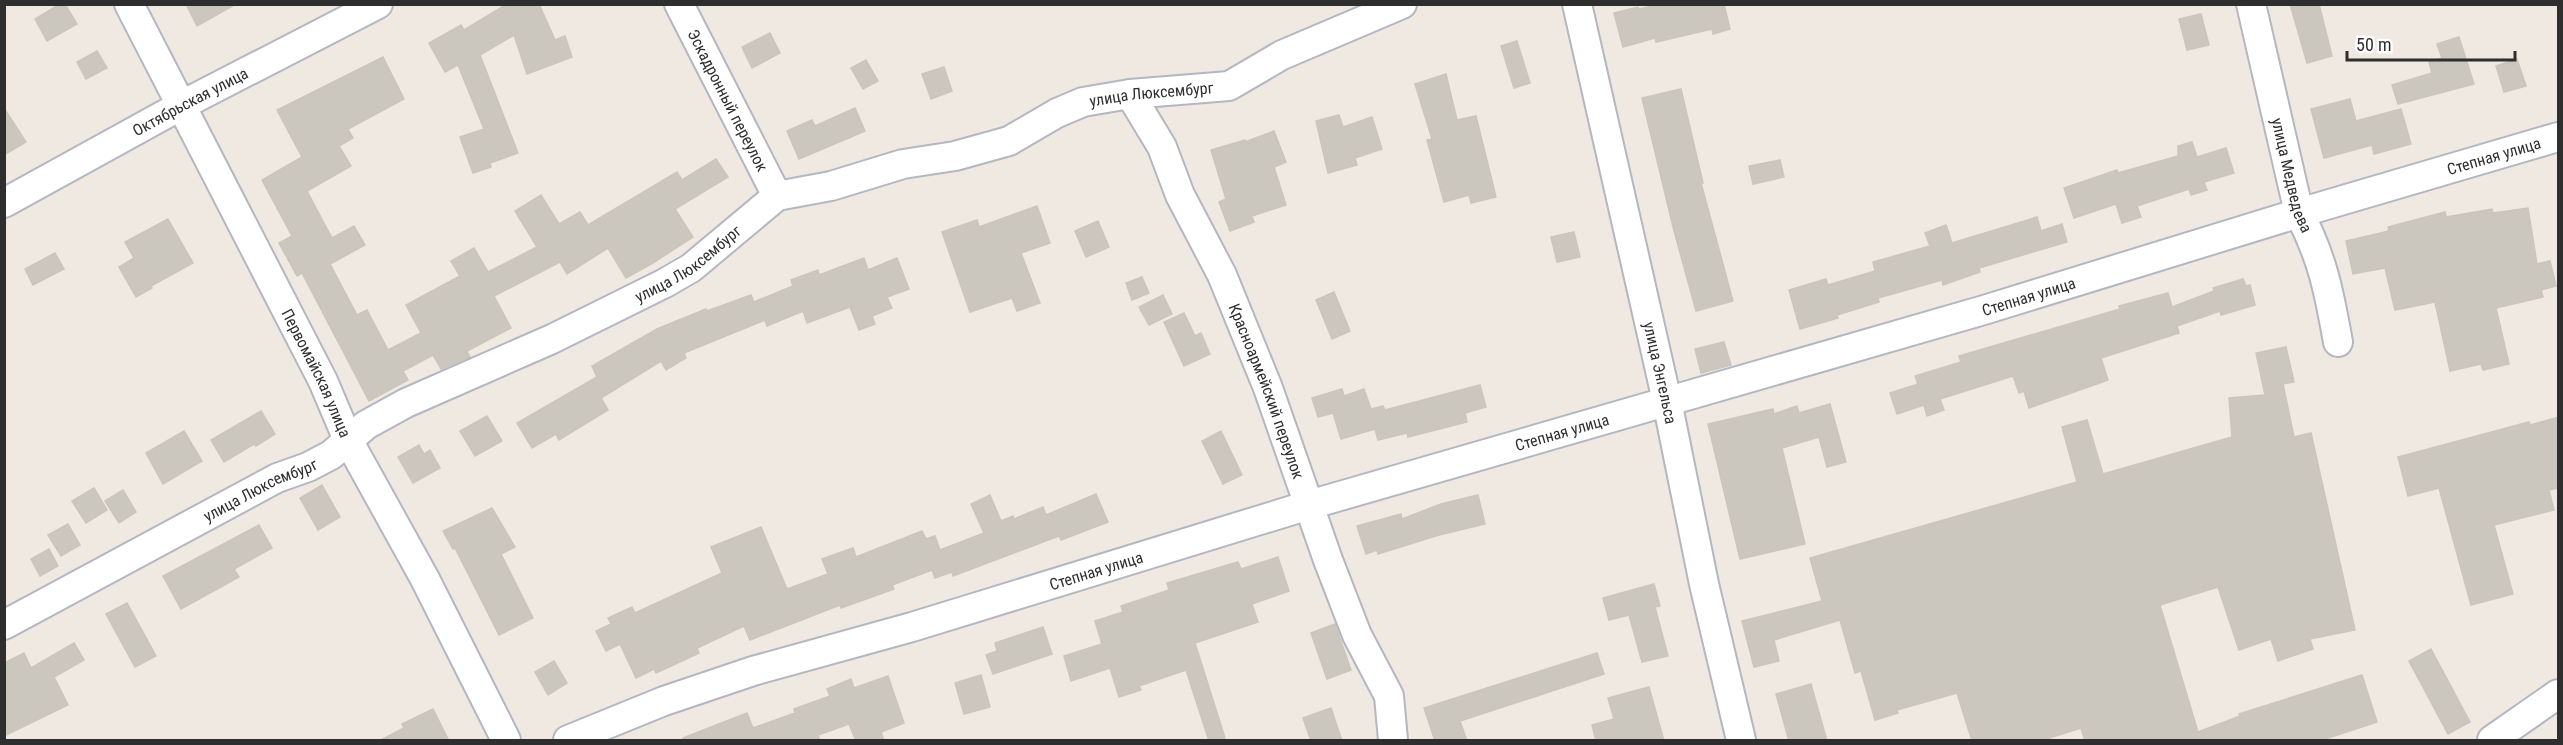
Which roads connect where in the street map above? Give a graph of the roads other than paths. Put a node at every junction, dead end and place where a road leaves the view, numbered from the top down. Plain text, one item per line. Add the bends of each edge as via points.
1 (129, 4) edge
2 (378, 4) edge
3 (679, 4) edge
4 (1402, 4) edge
5 (1577, 4) edge
6 (2251, 4) edge
7 (1130, 94) junction
8 (182, 105) junction
9 (2559, 137) edge
10 (777, 196) junction
11 (4, 203) edge
12 (2299, 213) junction
13 (2338, 342) dead end
14 (1667, 401) junction
15 (348, 440) junction
16 (1309, 505) junction
17 (4, 625) edge
18 (2559, 694) edge
19 (506, 741) edge
20 (568, 741) edge
21 (1393, 741) edge
22 (1742, 741) edge
23 (2492, 741) edge

1 - 8 street, Первомайская улица
2 - 8 street, Октябрьская улица
3 - 10 street, Эскадронный переулок
4 - 7 street, улица Люксембург via 1282,55 1229,86
5 - 14 street, улица Энгельса
6 - 12 street, улица Медведева
7 - 10 street, улица Люксембург via 1083,102 1009,141
7 - 16 street, Красноармейский переулок via 1162,147 1180,195 1222,275 1268,388
8 - 11 street, Октябрьская улица
8 - 15 street, Первомайская улица via 323,381
9 - 12 street, Степная улица
10 - 15 street, улица Люксембург via 691,268 665,284 406,403
12 - 13 street, улица Медведева via 2326,277
12 - 14 street, Степная улица via 1984,310
14 - 16 street, Степная улица
14 - 22 street, улица Энгельса via 1704,584
15 - 17 street, улица Люксембург via 331,455 277,478
15 - 19 street, Первомайская улица via 425,579
16 - 20 street, Степная улица via 912,627 753,671 664,701
16 - 21 street, Красноармейский переулок via 1357,635 1389,696
18 - 23 street

